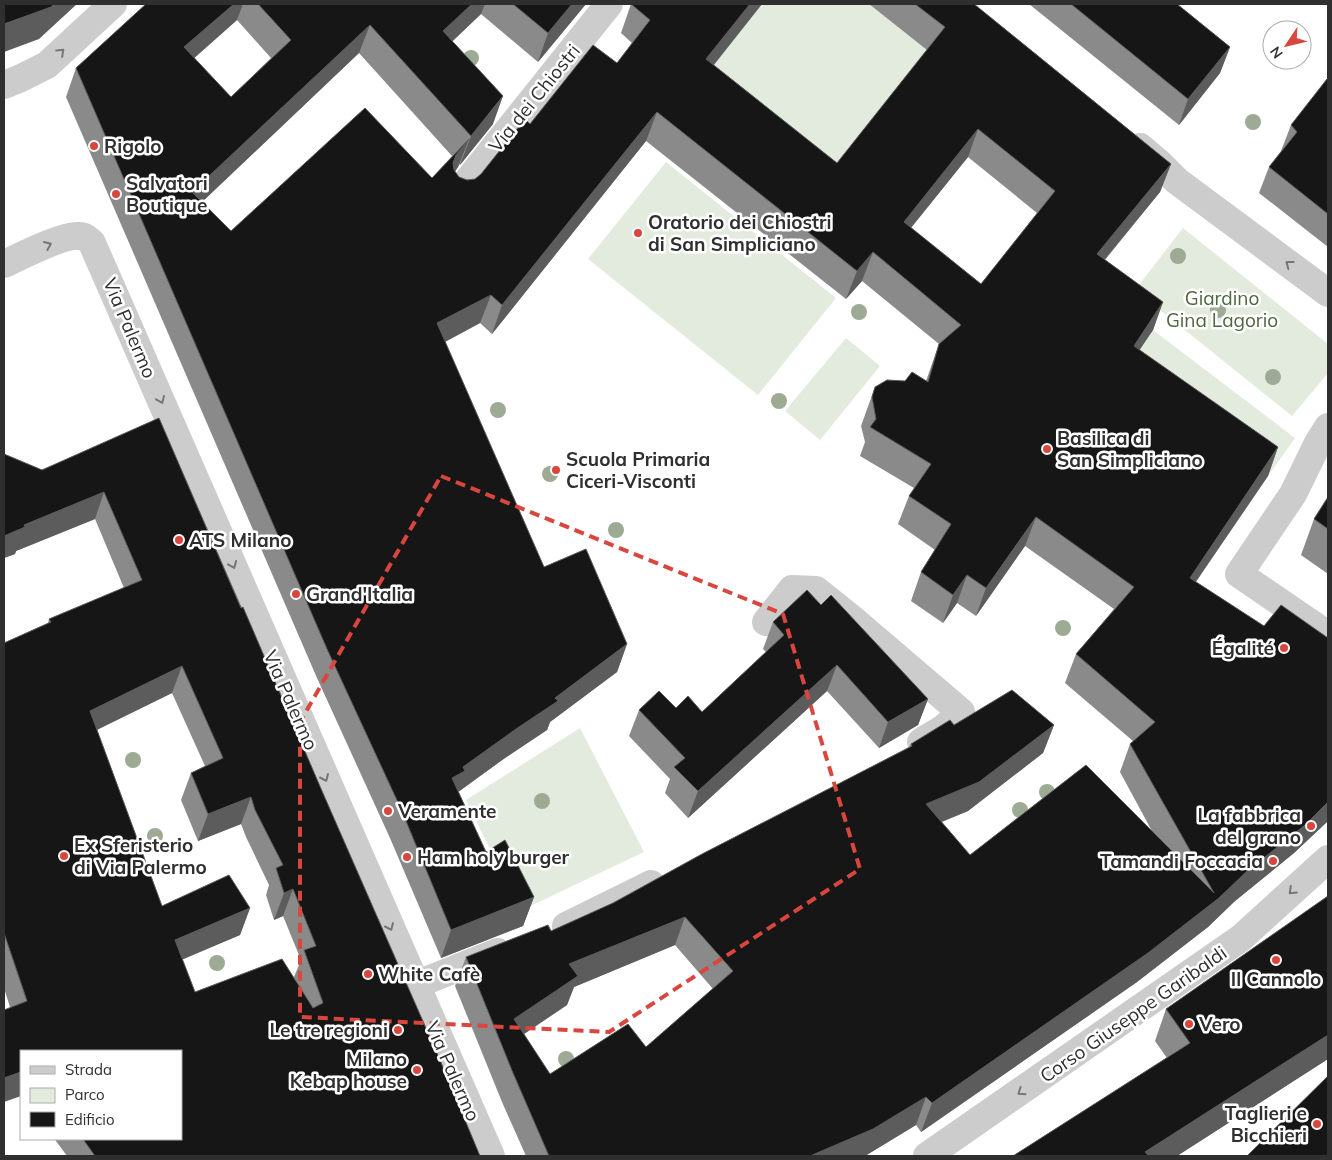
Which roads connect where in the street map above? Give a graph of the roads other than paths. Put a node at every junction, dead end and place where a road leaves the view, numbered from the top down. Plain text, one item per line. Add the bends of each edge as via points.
1 (113, 4) edge
2 (609, 4) edge
3 (12, 81) edge
4 (1121, 132) edge
5 (458, 193) edge
6 (4, 264) edge
7 (1328, 293) edge
8 (1328, 427) edge
9 (766, 622) dead end
10 (1328, 636) edge
11 (904, 752) edge
12 (1328, 859) edge
13 (672, 874) edge
14 (415, 985) junction
15 (491, 1156) edge
16 (927, 1156) edge

3 -> 1 street via 47,65
2 - 5 street, Via dei Chiostri
7 -> 4 street via 1177,181
6 -> 14 street, Via Palermo via 69,237 86,237 92,243
8 - 10 street via 1293,494 1238,574
9 - 11 street via 792,589 816,590 961,712 944,728
12 -> 16 street, Corso Giuseppe Garibaldi via 1241,938
13 - 14 street via 568,925
14 - 15 street, Via Palermo

